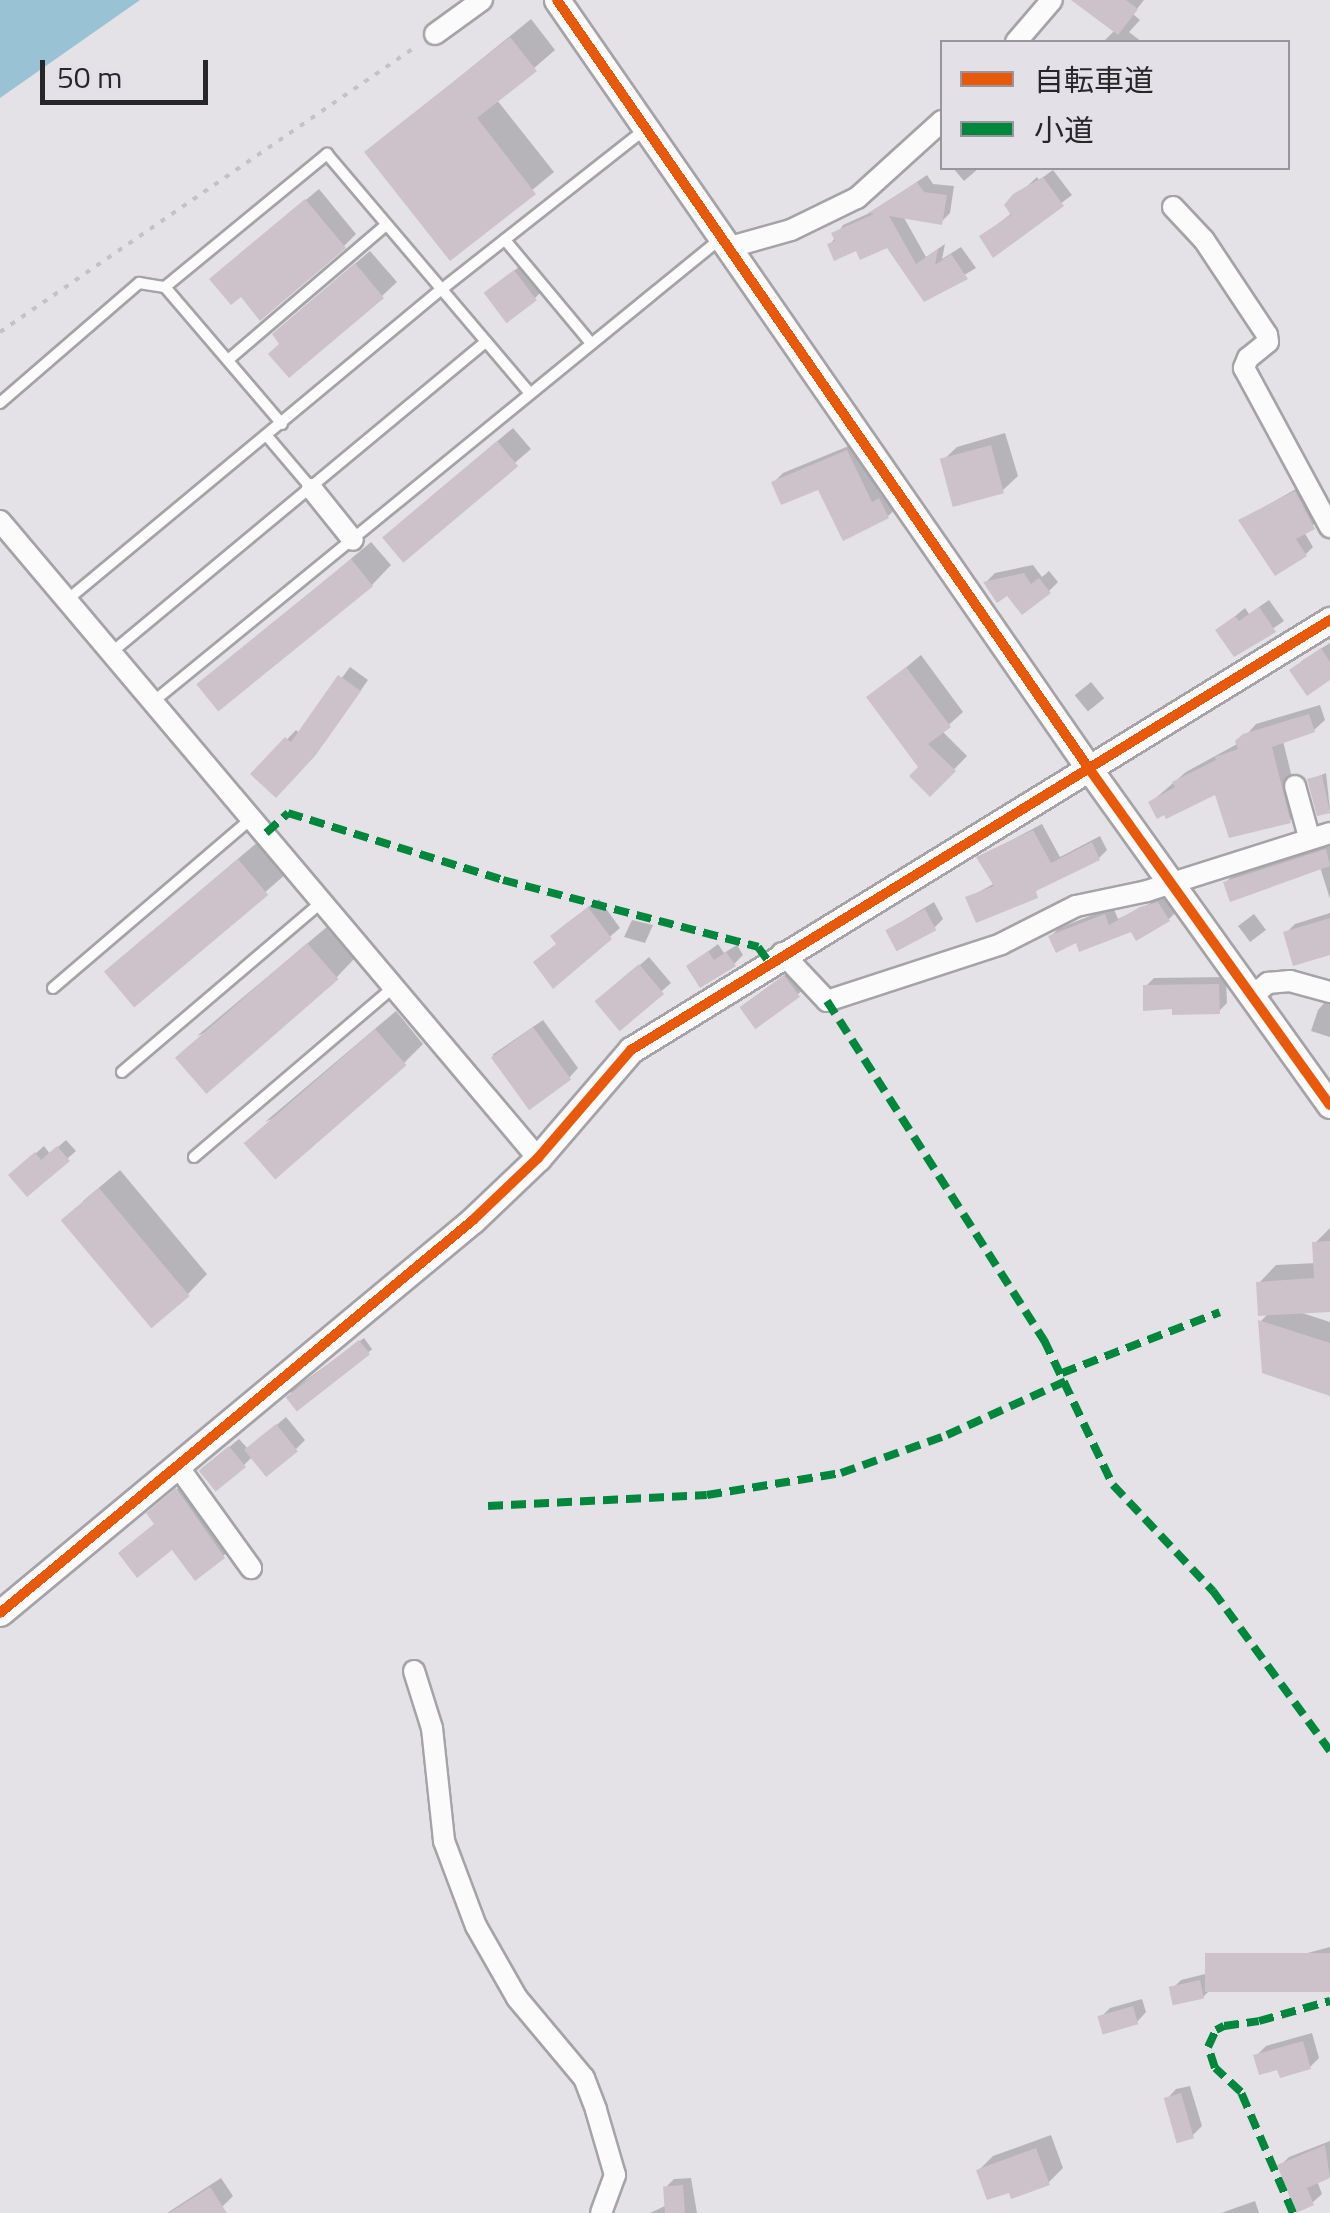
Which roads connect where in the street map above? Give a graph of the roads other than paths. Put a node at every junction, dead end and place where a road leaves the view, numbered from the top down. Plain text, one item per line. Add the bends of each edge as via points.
1 (482, 0) edge
2 (557, 0) edge
3 (1052, 0) edge
4 (435, 34) road end
5 (1018, 40) edge
6 (940, 124) edge
7 (646, 128) junction
8 (1173, 207) dead end
9 (386, 225) junction
10 (505, 240) junction
11 (724, 243) junction
12 (165, 287) junction
13 (442, 289) junction
14 (486, 341) junction
15 (590, 342) junction
16 (228, 360) junction
17 (528, 391) junction
18 (0, 403) edge
19 (282, 424) junction
20 (267, 436) junction
21 (312, 489) junction
22 (0, 521) edge
23 (1330, 528) edge
24 (353, 540) junction
25 (67, 600) junction
26 (1330, 620) edge
27 (112, 652) junction
28 (154, 701) junction
29 (1090, 770) junction
30 (1295, 786) dead end
31 (253, 817) junction
32 (1319, 835) edge
33 (1173, 880) junction
34 (324, 901) junction
35 (782, 953) junction
36 (395, 986) junction
37 (53, 988) dead end
38 (1330, 992) edge
39 (1252, 996) junction
40 (122, 1072) dead end
41 (1330, 1105) edge
42 (194, 1157) dead end
43 (538, 1158) junction
44 (177, 1465) junction
45 (252, 1568) dead end
46 (0, 1613) edge
47 (414, 1671) dead end
48 (601, 2213) edge

1 - 4 street
2 - 7 street
3 - 5 street
6 - 11 street via 857,198 791,230
7 - 10 lane
7 - 11 street
8 - 23 street via 1204,240 1268,335 1244,368
9 - 12 lane via 327,154
9 - 13 lane
9 - 16 lane
10 - 13 lane
10 - 15 lane
11 - 15 lane
11 - 29 street
12 - 16 lane
12 - 18 lane via 139,282
13 - 14 lane
13 - 19 lane
14 - 17 lane
14 - 21 lane
15 - 17 lane
16 - 19 lane
17 - 24 lane
19 - 20 lane
20 - 21 lane
20 - 25 lane
21 - 24 street
21 - 27 lane
22 - 25 street
24 - 28 lane
25 - 27 street
26 - 29 street
27 - 28 street
28 - 31 street
29 - 33 street
29 - 35 street
30 - 32 street
31 - 34 street
31 - 37 lane
32 - 33 street
33 - 35 street via 1076,906 1001,944 827,1001
33 - 39 street
34 - 36 street
34 - 40 lane
35 - 43 street via 631,1050
36 - 42 lane
36 - 43 street
38 - 39 street via 1290,981 1268,983
39 - 41 street
43 - 44 street via 473,1220
44 - 45 street
44 - 46 street
47 - 48 street via 432,1728 444,1841 476,1926 517,1998 584,2078 596,2110 615,2175

